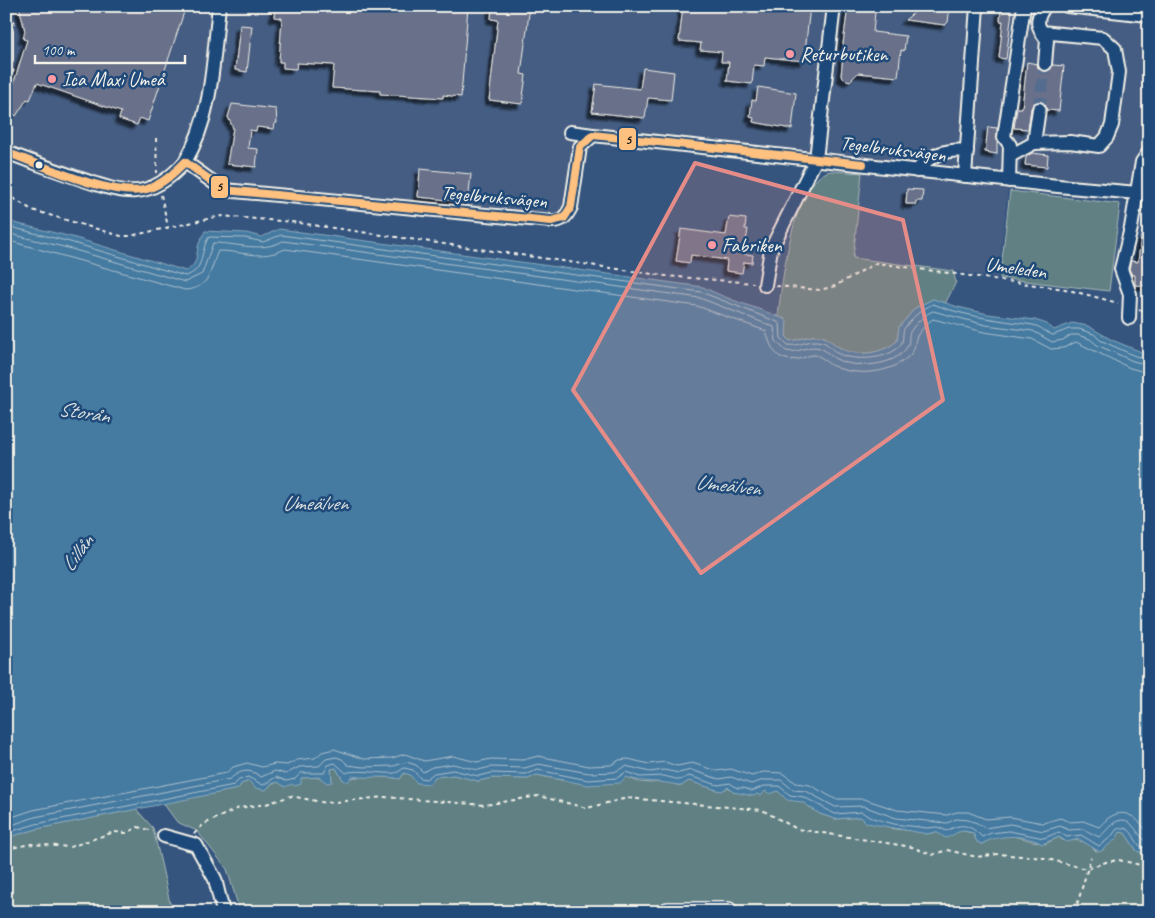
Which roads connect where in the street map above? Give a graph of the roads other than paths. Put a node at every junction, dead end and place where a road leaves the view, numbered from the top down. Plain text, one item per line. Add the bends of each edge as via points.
1 (219, 6) edge
2 (834, 6) edge
3 (977, 6) edge
4 (1024, 6) edge
5 (1045, 6) edge
6 (1067, 6) edge
7 (1133, 6) edge
8 (1148, 15) edge
9 (6, 32) edge
10 (1041, 32) junction
11 (6, 59) edge
12 (1045, 64) tunnel mouth
13 (1039, 109) tunnel mouth
14 (570, 132) dead end
15 (593, 135) junction
16 (1034, 143) junction
17 (967, 151) junction
18 (6, 152) edge
19 (1149, 152) edge
20 (1010, 156) junction
21 (816, 158) junction
22 (185, 162) junction
23 (917, 170) junction
24 (965, 176) junction
25 (1009, 181) junction
26 (1143, 194) edge
27 (765, 285) road end
28 (1130, 312) road end
29 (164, 836) road end
30 (705, 911) edge
31 (223, 912) edge
32 (668, 912) edge
33 (728, 912) edge

1 - 22 street via 204,122
2 - 21 street
3 - 17 street
4 - 20 street via 1004,137 1010,145
5 - 10 street via 1038,16
6 - 8 street
7 - 8 street
9 - 11 street
10 - 12 street via 1047,40
10 - 16 street via 1103,38 1115,49 1119,72 1112,125 1108,137 1099,146 1070,142
13 - 16 street
14 - 15 street
15 - 21 street, Tegelbruksvägen
15 - 22 street, Tegelbruksvägen via 580,147 571,206 567,216 560,221 224,190
16 - 20 street
17 - 23 street via 950,150 923,163
17 - 24 street
18 - 22 street via 121,192 138,191 159,184
19 - 26 street via 1142,162
20 - 25 street
21 - 23 street, Tegelbruksvägen
21 - 27 street via 771,249
23 - 24 street, Tegelbruksvägen
24 - 25 street, Tegelbruksvägen
25 - 26 street, Tegelbruksvägen
26 - 28 street via 1121,269 1130,294
29 - 31 street via 196,845 215,879
30 - 32 highway
30 - 33 highway

